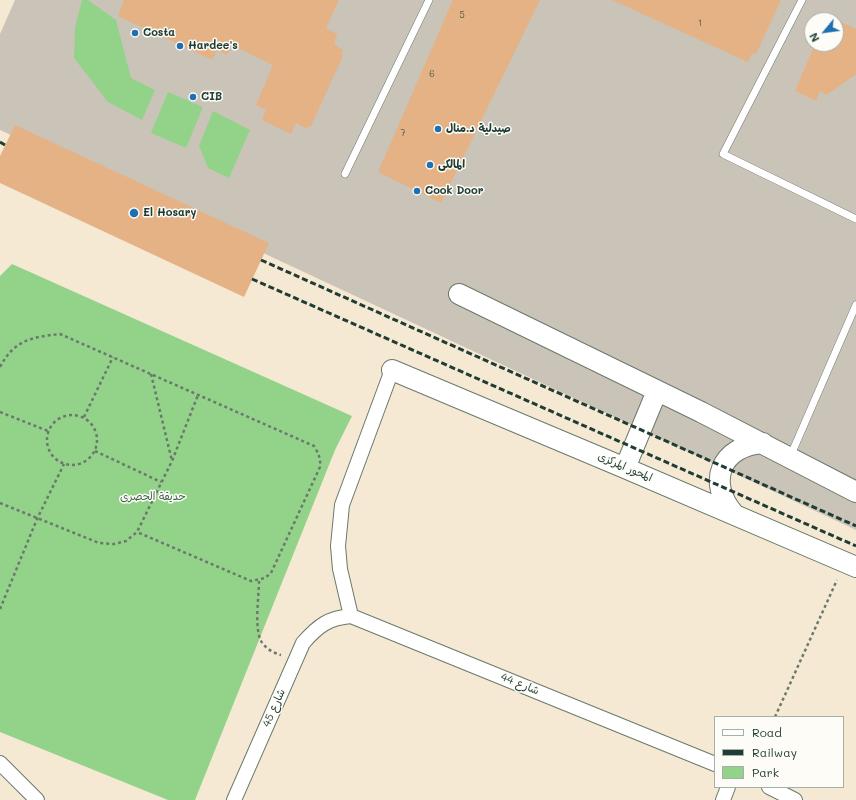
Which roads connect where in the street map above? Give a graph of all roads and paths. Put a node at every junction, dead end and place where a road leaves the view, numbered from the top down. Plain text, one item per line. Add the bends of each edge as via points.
1 (429, 0) edge
2 (802, 0) edge
3 (345, 174) dead end
4 (856, 219) edge
5 (459, 294) dead end
6 (856, 305) edge
7 (113, 357) junction
8 (0, 367) edge
9 (392, 370) joint
10 (150, 374) junction
11 (657, 391) junction
12 (198, 395) junction
13 (0, 412) edge
14 (84, 417) junction
15 (48, 431) junction
16 (763, 443) junction
17 (94, 451) junction
18 (790, 457) junction
19 (172, 461) junction
20 (64, 464) junction
21 (625, 468) junction
22 (162, 482) junction
23 (856, 492) edge
24 (0, 503) edge
25 (734, 514) junction
26 (37, 519) junction
27 (137, 532) junction
28 (851, 565) edge
29 (259, 581) junction
30 (0, 609) edge
31 (351, 616) junction
32 (296, 660) junction
33 (776, 716) edge
34 (0, 763) edge
35 (714, 764) edge
36 (728, 788) edge
37 (771, 788) edge
38 (37, 800) edge
39 (234, 800) edge
40 (722, 800) edge
41 (795, 800) edge

1 - 3 lane
2 - 4 lane via 723,154
5 - 11 main road
6 - 18 lane
7 - 8 path via 60,334 24,341 6,356
7 - 10 path
7 - 14 path
9 - 21 main road, المحور المركزى
9 - 31 street via 342,505 338,546 340,569
10 - 12 path
10 - 19 path
11 - 16 main road
11 - 21 main road
12 - 19 path
12 - 29 path via 314,446 319,456 320,467 271,573
13 - 15 path
14 - 15 path via 65,415 58,418
14 - 17 path via 93,425 96,432
15 - 20 path via 48,447 57,460
16 - 18 main road
16 - 25 main road via 750,444 738,449 728,457 722,468 720,492 725,504
17 - 20 path via 87,461
17 - 22 path
18 - 23 main road
19 - 22 path
20 - 26 path
21 - 25 main road, المحور المركزى
22 - 27 path
24 - 26 path
25 - 28 main road, المحور المركزى
26 - 27 path via 99,543 114,544 126,541
26 - 30 path
27 - 29 path via 251,581
28 - 33 path
29 - 32 path via 258,630 261,640 267,649
31 - 32 street, شارع 45 via 336,617 323,623 303,643
31 - 35 street, شارع 44
32 - 39 street, شارع 45
34 - 38 street
36 - 40 street
37 - 41 street

